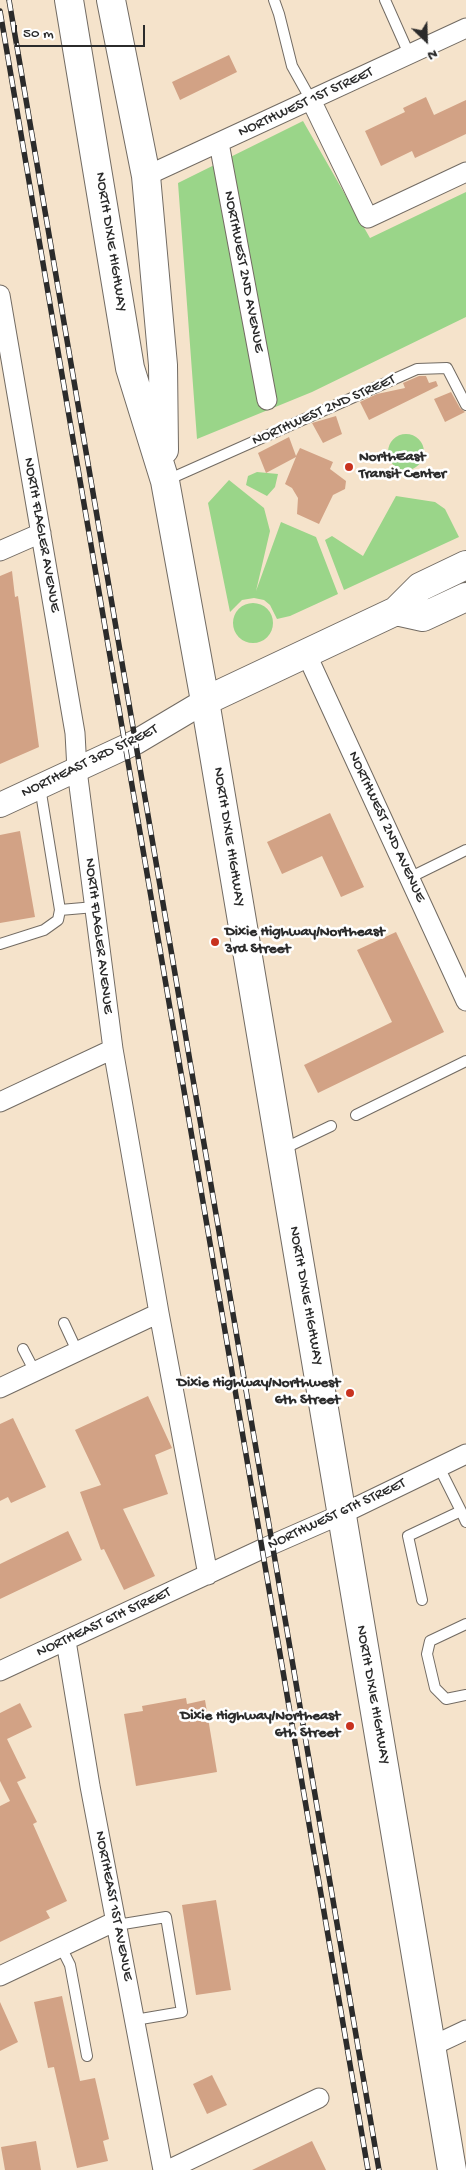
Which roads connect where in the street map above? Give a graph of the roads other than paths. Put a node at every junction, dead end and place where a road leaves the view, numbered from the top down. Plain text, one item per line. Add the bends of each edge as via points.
1 (69, 0) edge
2 (112, 0) edge
3 (274, 0) edge
4 (385, 0) edge
5 (466, 28) edge
6 (410, 54) junction
7 (311, 100) junction
8 (219, 143) junction
9 (466, 172) edge
10 (146, 176) junction
11 (0, 296) edge
12 (267, 400) dead end
13 (466, 405) edge
14 (164, 481) junction
15 (41, 533) junction
16 (0, 552) edge
17 (466, 565) edge
18 (466, 597) edge
19 (396, 611) junction
20 (306, 653) junction
21 (205, 701) junction
22 (77, 770) junction
23 (40, 787) junction
24 (0, 805) edge
25 (466, 850) edge
26 (408, 878) junction
27 (95, 907) junction
28 (60, 910) junction
29 (0, 944) edge
30 (466, 1002) edge
31 (113, 1049) junction
32 (466, 1061) edge
33 (0, 1102) edge
34 (356, 1115) dead end
35 (332, 1126) dead end
36 (280, 1150) junction
37 (159, 1313) junction
38 (64, 1323) dead end
39 (23, 1349) dead end
40 (77, 1352) junction
41 (34, 1372) junction
42 (0, 1388) edge
43 (466, 1454) edge
44 (439, 1467) junction
45 (461, 1511) junction
46 (342, 1514) junction
47 (466, 1522) edge
48 (208, 1575) junction
49 (422, 1600) dead end
50 (466, 1624) edge
51 (66, 1641) junction
52 (0, 1671) edge
53 (466, 1695) edge
54 (116, 1923) junction
55 (61, 1947) junction
56 (0, 1976) edge
57 (135, 2020) junction
58 (466, 2030) edge
59 (432, 2046) junction
60 (86, 2056) dead end
61 (319, 2098) dead end
62 (163, 2170) edge
63 (168, 2170) edge
64 (452, 2170) edge

1 - 14 main road, NORTH DIXIE HIGHWAY via 130,368
2 - 10 main road, NORTH DIXIE HIGHWAY
3 - 7 lane via 292,66
4 - 6 lane
5 - 6 street, NORTHWEST 1ST STREET
6 - 7 street, NORTHWEST 1ST STREET
7 - 8 street, NORTHWEST 1ST STREET
7 - 9 street via 368,218
8 - 10 street, NORTHWEST 1ST STREET
8 - 12 street, NORTHWEST 2ND AVENUE
10 - 14 main road, NORTH DIXIE HIGHWAY via 163,365
11 - 15 street, NORTH FLAGLER AVENUE
13 - 14 lane, NORTHWEST 2ND STREET via 447,368 417,369
14 - 21 main road, NORTH DIXIE HIGHWAY
15 - 16 street
15 - 22 street, NORTH FLAGLER AVENUE via 76,733
17 - 19 main road via 420,587
18 - 19 main road via 423,617
19 - 20 main road
20 - 21 main road
20 - 26 street, NORTHWEST 2ND AVENUE
21 - 22 street, NORTHEAST 3RD STREET via 136,742
21 - 36 main road, NORTH DIXIE HIGHWAY
22 - 23 street, NORTHEAST 3RD STREET
22 - 27 street, NORTH FLAGLER AVENUE
23 - 24 street, NORTHEAST 3RD STREET
23 - 28 lane
25 - 26 lane
26 - 30 street, NORTHWEST 2ND AVENUE
27 - 28 lane
27 - 31 street, NORTH FLAGLER AVENUE
28 - 29 lane via 58,920 44,930
31 - 33 street
31 - 37 street, NORTH FLAGLER AVENUE
32 - 34 lane
35 - 36 lane
36 - 46 main road, NORTH DIXIE HIGHWAY
37 - 40 street
37 - 48 street, NORTH FLAGLER AVENUE
38 - 40 lane
39 - 41 lane
40 - 41 street
41 - 42 street
43 - 44 street, NORTHWEST 6TH STREET
44 - 45 lane
44 - 46 street, NORTHWEST 6TH STREET
45 - 47 lane
45 - 49 lane via 408,1536
46 - 48 street, NORTHWEST 6TH STREET
46 - 59 main road, NORTH DIXIE HIGHWAY
48 - 51 street, NORTHEAST 6TH STREET
50 - 53 lane via 430,1642 427,1654 434,1688 446,1699
51 - 52 street, NORTHEAST 6TH STREET
51 - 54 street, NORTHEAST 1ST AVENUE
54 - 55 street
54 - 57 street, NORTHEAST 1ST AVENUE
54 - 57 lane via 166,1917 182,2012
55 - 56 street
55 - 60 lane via 70,1964
57 - 62 street, NORTHEAST 1ST AVENUE
58 - 59 street
59 - 64 main road, NORTH DIXIE HIGHWAY
61 - 63 street

